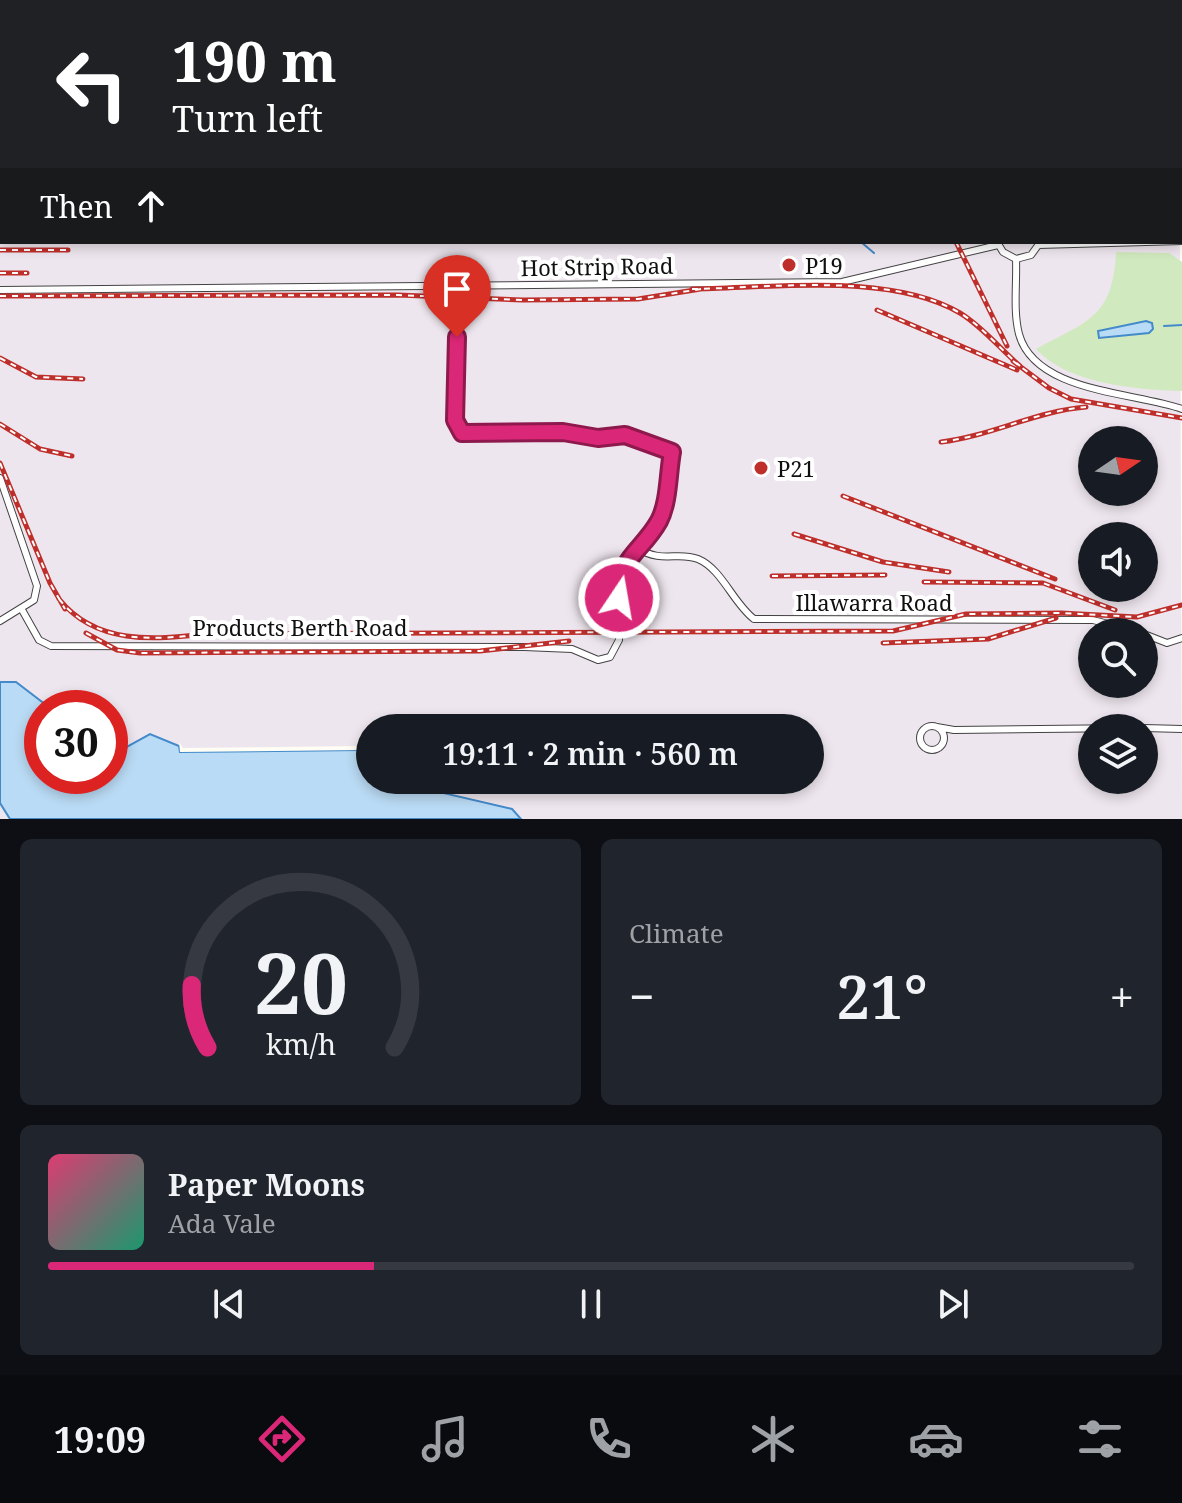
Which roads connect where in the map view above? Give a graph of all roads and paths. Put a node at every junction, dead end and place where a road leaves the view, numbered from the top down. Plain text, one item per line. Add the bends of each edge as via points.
1 (998, 244) edge
2 (1038, 244) edge
3 (1016, 259) junction
4 (457, 286) junction
5 (0, 290) edge
6 (1182, 409) edge
7 (0, 478) edge
8 (637, 548) junction
9 (21, 608) junction
10 (1078, 620) edge
11 (0, 621) edge
12 (1182, 638) edge
13 (1158, 640) edge
14 (937, 727) junction
15 (1078, 728) edge
16 (1158, 728) edge
17 (963, 729) junction
18 (1182, 729) edge
19 (942, 746) junction

1 - 3 street
1 - 4 street, Hot Strip Road via 842,282
2 - 3 street via 1031,255
3 - 6 street via 1019,333 1042,366 1109,392
4 - 5 street, Hot Strip Road
4 - 8 street via 457,429 462,433 633,435 672,452 664,507
7 - 9 street via 37,586 34,600
8 - 9 street, Products Berth Road via 619,576 618,646 610,657 598,660 572,649 524,647 51,646 39,640
8 - 10 street, Illawarra Road via 661,559 696,558 754,619
9 - 11 street
12 - 13 street, Illawarra Road via 1167,643
14 - 17 street
14 - 19 street via 944,735
14 - 19 street via 924,729 920,741 929,750
15 - 17 street
16 - 18 street
17 - 19 street

